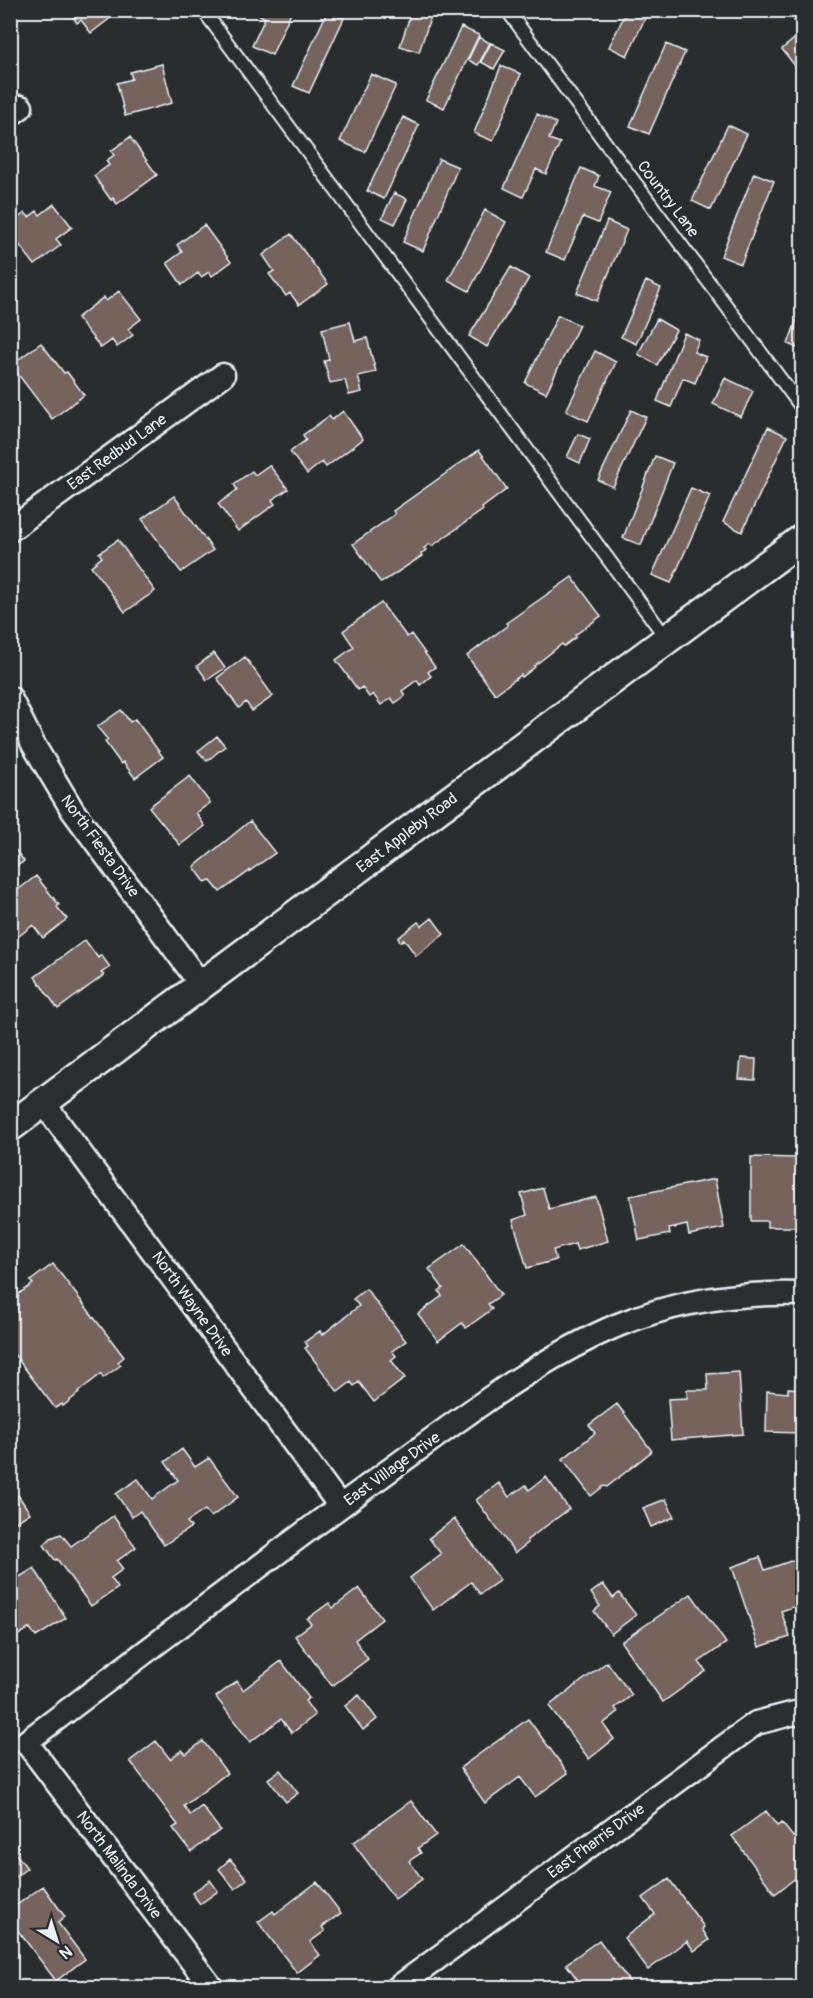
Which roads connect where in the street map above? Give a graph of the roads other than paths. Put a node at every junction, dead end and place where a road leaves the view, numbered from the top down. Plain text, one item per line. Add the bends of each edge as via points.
1 (204, 10) edge
2 (507, 10) edge
3 (223, 375) dead end
4 (802, 408) edge
5 (10, 530) edge
6 (802, 538) edge
7 (667, 639) junction
8 (10, 698) edge
9 (202, 986) junction
10 (43, 1102) junction
11 (10, 1127) edge
12 (802, 1294) edge
13 (340, 1506) junction
14 (802, 1715) edge
15 (26, 1742) joint
16 (212, 1988) edge
17 (397, 1988) edge

1 - 7 lane
2 - 4 lane, Country Lane
3 - 5 street, East Redbud Lane
6 - 7 street, East Appleby Road
7 - 9 street, East Appleby Road
8 - 9 street, North Fiesta Drive via 73,811
9 - 10 street, East Appleby Road
10 - 11 street, East Appleby Road
10 - 13 street, North Wayne Drive
12 - 13 street, East Village Drive via 714,1299 665,1309 580,1343 520,1376
13 - 15 street, East Village Drive
14 - 17 street, East Pharris Drive via 795,1713 756,1723
15 - 16 street, North Malinda Drive

